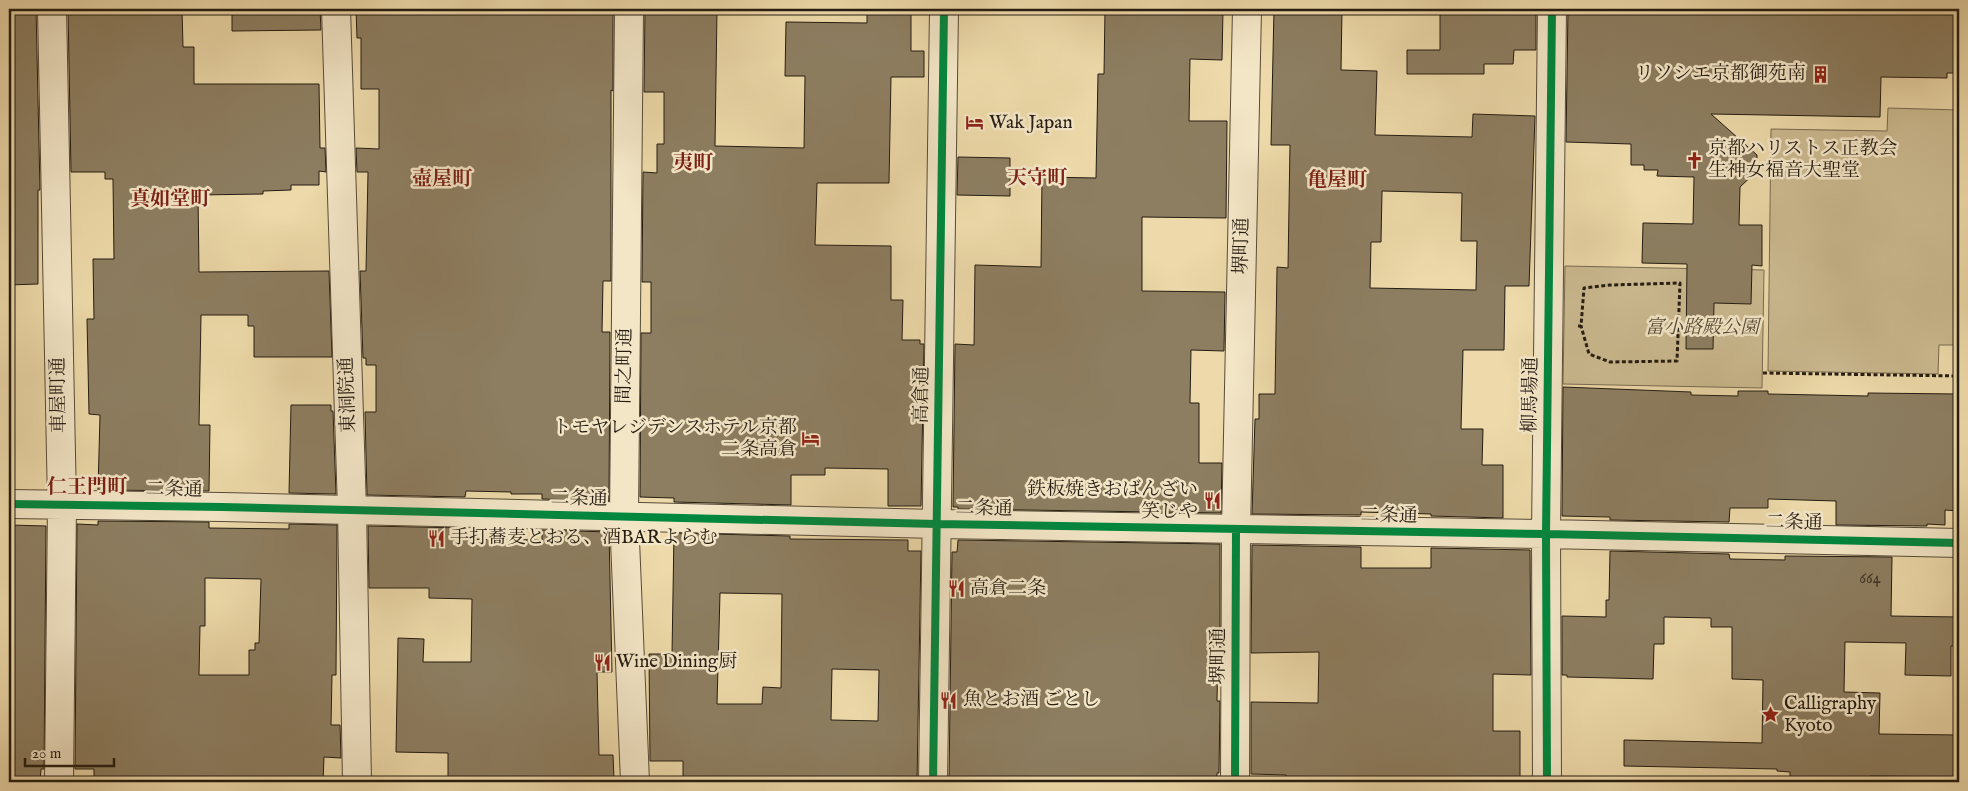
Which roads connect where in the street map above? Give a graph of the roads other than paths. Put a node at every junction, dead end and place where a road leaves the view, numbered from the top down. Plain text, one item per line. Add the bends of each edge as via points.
1 (52, 9) edge
2 (336, 9) edge
3 (629, 9) edge
4 (944, 9) edge
5 (1247, 9) edge
6 (1552, 9) edge
7 (9, 504) edge
8 (62, 504) junction
9 (352, 510) junction
10 (624, 516) junction
11 (937, 524) junction
12 (1236, 530) junction
13 (1546, 534) junction
14 (1959, 543) edge
15 (59, 782) edge
16 (357, 782) edge
17 (635, 782) edge
18 (933, 782) edge
19 (1235, 782) edge
20 (1547, 782) edge

1 - 8 street, 車屋町通
2 - 9 street, 東洞院通
3 - 10 street, 間之町通
4 - 11 street, 高倉通
5 - 12 street, 堺町通
6 - 13 street, 柳馬場通
7 - 8 street, 二条通
8 - 9 street, 二条通
8 - 15 street, 車屋町通
9 - 10 street, 二条通
9 - 16 street, 東洞院通
10 - 11 street, 二条通
10 - 17 street, 間之町通
11 - 12 street, 二条通
11 - 18 street, 高倉通
12 - 13 street, 二条通
12 - 19 street, 堺町通
13 - 14 street, 二条通
13 - 20 street, 柳馬場通

